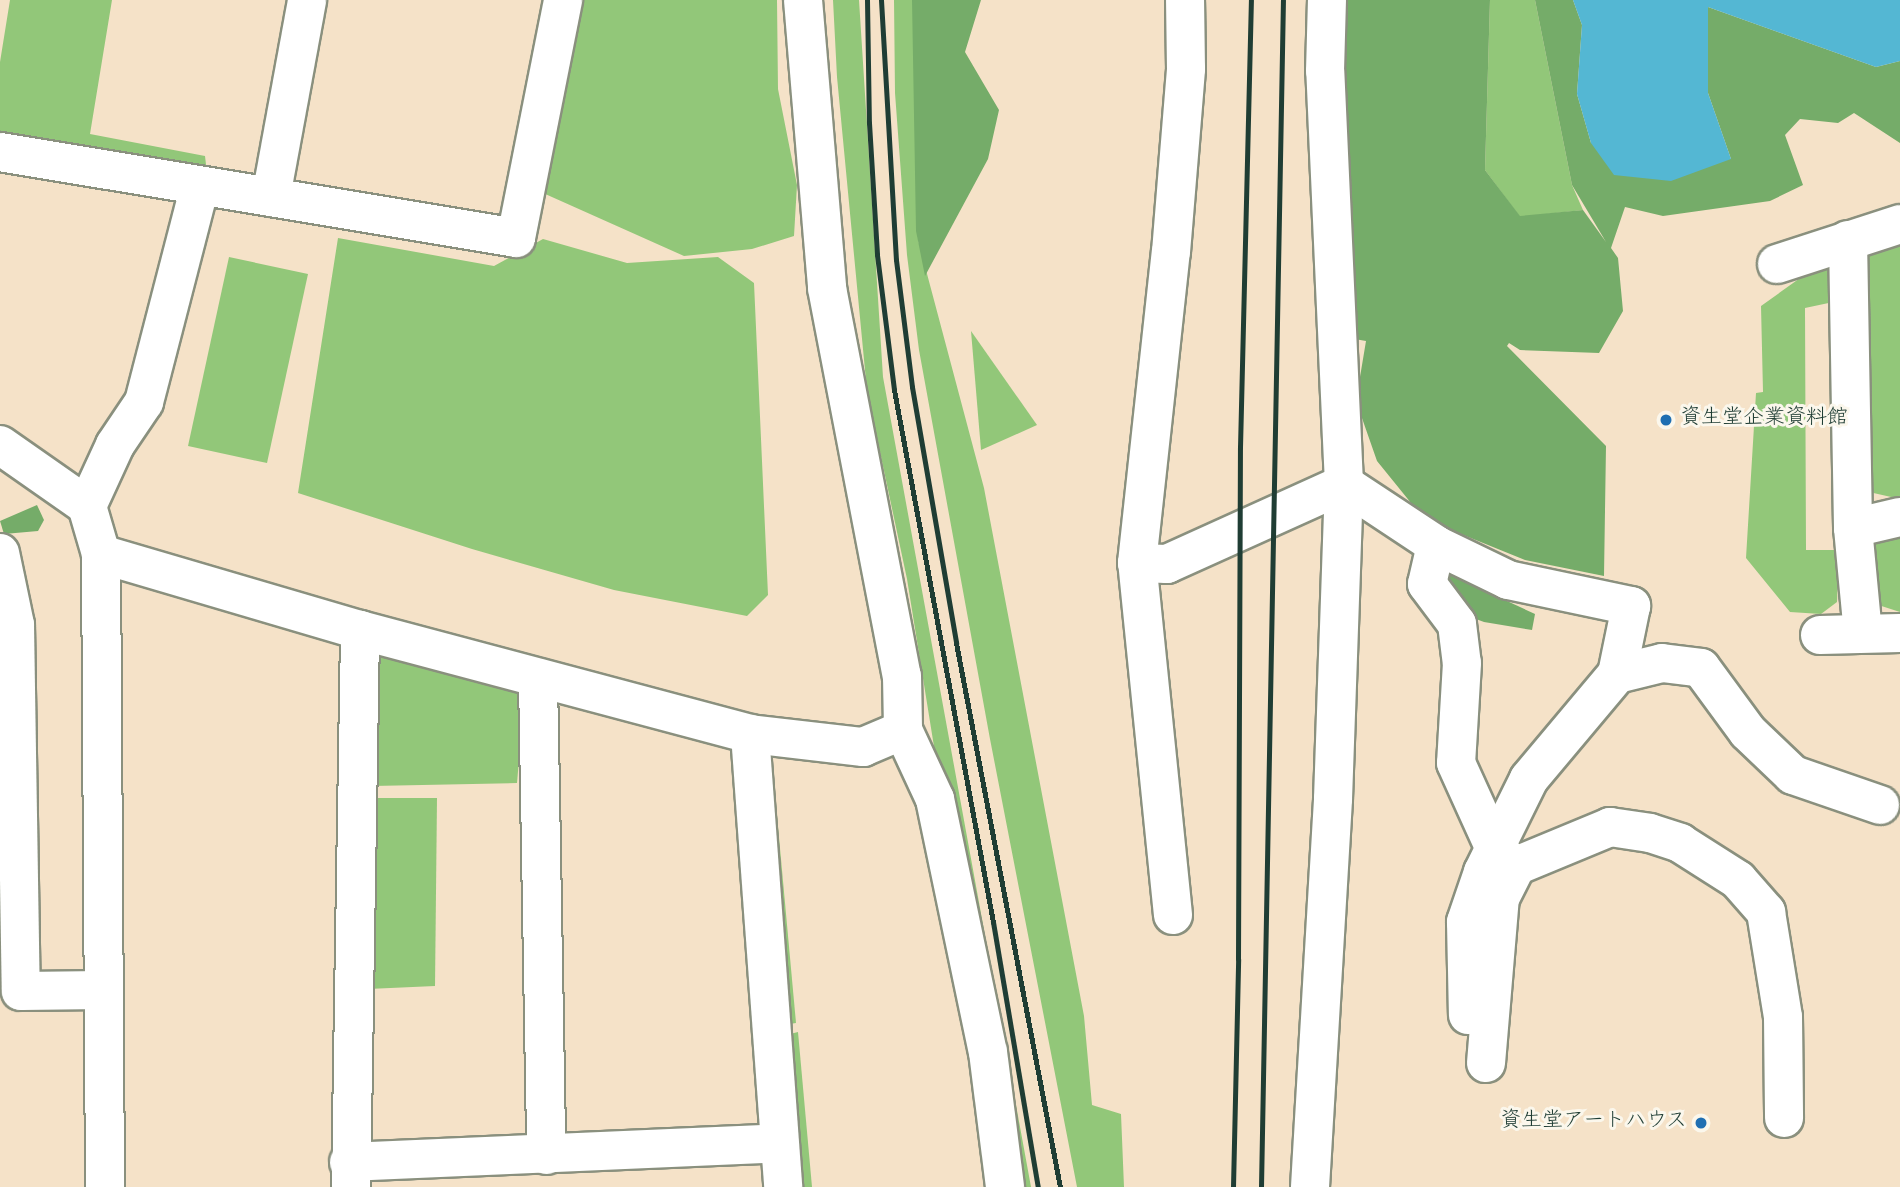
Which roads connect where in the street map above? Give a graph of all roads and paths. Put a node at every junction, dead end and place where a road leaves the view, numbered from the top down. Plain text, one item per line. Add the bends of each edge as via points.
1 (307, 0) edge
2 (563, 0) edge
3 (803, 0) edge
4 (1185, 0) edge
5 (1327, 0) edge
6 (0, 152) edge
7 (200, 186) junction
8 (271, 197) junction
9 (1900, 224) edge
10 (1848, 240) junction
11 (1777, 264) dead end
12 (0, 445) edge
13 (1344, 484) junction
14 (87, 506) junction
15 (1900, 517) edge
16 (1853, 528) junction
17 (1436, 545) junction
18 (0, 553) edge
19 (101, 554) junction
20 (1137, 563) junction
21 (360, 630) junction
22 (1863, 633) junction
23 (1900, 633) edge
24 (1820, 635) dead end
25 (1617, 674) junction
26 (538, 678) junction
27 (903, 730) junction
28 (750, 734) junction
29 (1880, 805) dead end
30 (1505, 857) junction
31 (1173, 915) dead end
32 (103, 990) junction
33 (1468, 1015) dead end
34 (1486, 1063) dead end
35 (1784, 1118) dead end
36 (779, 1143) junction
37 (547, 1155) junction
38 (350, 1174) edge
39 (105, 1187) edge
40 (783, 1187) edge
41 (1005, 1187) edge
42 (1310, 1187) edge

1 - 8 street
2 - 8 street via 516,238
3 - 27 street via 827,288 902,676
4 - 20 street via 1186,69 1173,226
5 - 13 street via 1325,71
6 - 7 street
7 - 8 street
7 - 14 street via 144,402 115,445
9 - 10 street
10 - 11 street
10 - 16 street
12 - 14 street
13 - 17 street
13 - 20 street via 1167,564
13 - 42 street via 1333,799
14 - 19 street
15 - 16 street
16 - 22 street
17 - 25 street via 1508,580 1630,606
17 - 30 street via 1427,583 1457,624 1462,663 1456,763
18 - 32 street via 15,625 21,991
19 - 21 street
19 - 32 street
20 - 31 street
21 - 26 street
21 - 38 street
22 - 23 street
22 - 24 street
25 - 29 street via 1662,663 1701,668 1748,732 1793,775
25 - 30 street via 1530,779
26 - 28 street
26 - 37 street
27 - 28 street via 863,747
27 - 41 street via 935,799 988,1052
28 - 36 street
30 - 33 street via 1483,872 1466,922
30 - 34 street
30 - 35 street via 1610,827 1680,843 1738,880 1766,912 1783,1017
32 - 39 street
36 - 37 street
36 - 40 street
37 - 38 street

